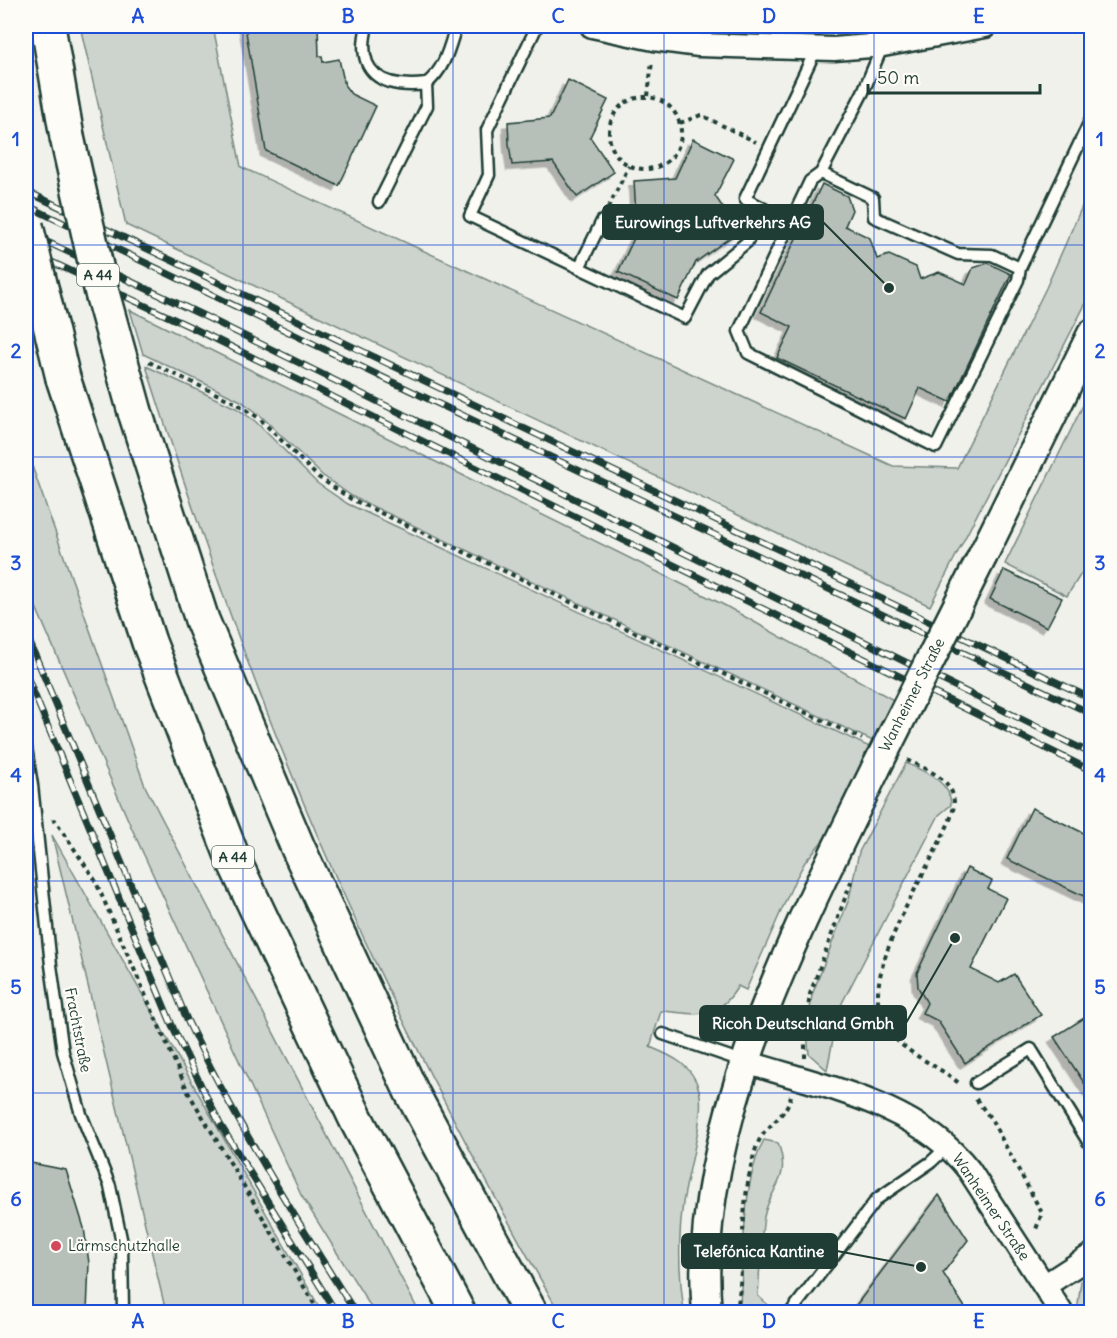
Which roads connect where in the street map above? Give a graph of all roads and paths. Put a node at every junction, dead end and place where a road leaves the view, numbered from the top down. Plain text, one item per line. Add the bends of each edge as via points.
1 (48, 26) edge
2 (367, 26) edge
3 (456, 26) edge
4 (537, 26) edge
5 (592, 26) edge
6 (985, 26) edge
7 (938, 30) edge
8 (780, 36) edge
9 (884, 45) junction
10 (816, 48) junction
11 (650, 77) dead end
12 (426, 84) junction
13 (648, 96) junction
14 (1092, 117) edge
15 (680, 123) junction
16 (770, 148) junction
17 (629, 165) junction
18 (821, 173) junction
19 (379, 202) dead end
20 (602, 221) joint
21 (26, 226) edge
22 (579, 268) junction
23 (1020, 268) junction
24 (1092, 334) edge
25 (141, 359) dead end
26 (26, 747) edge
27 (882, 756) junction
28 (37, 828) junction
29 (26, 836) edge
30 (853, 875) dead end
31 (663, 1034) dead end
32 (807, 1054) dead end
33 (746, 1062) junction
34 (972, 1087) joint
35 (974, 1096) dead end
36 (786, 1112) dead end
37 (948, 1146) junction
38 (1092, 1148) edge
39 (1018, 1247) junction
40 (1092, 1255) edge
41 (1044, 1286) junction
42 (123, 1312) edge
43 (318, 1312) edge
44 (458, 1312) edge
45 (530, 1312) edge
46 (707, 1312) edge
47 (737, 1312) edge
48 (791, 1312) edge
49 (1061, 1312) edge

1 - 45 highway, A 44, bridge via 67,137 102,294 135,412 202,620 298,848 412,1093
2 - 12 lane via 363,48 372,71 388,83
3 - 12 lane via 447,56
4 - 22 lane via 487,130 489,174 470,216
5 - 8 street via 699,45
6 - 7 street
7 - 9 street
8 - 10 street
9 - 10 street
9 - 18 lane
10 - 16 lane
11 - 13 path
12 - 19 lane via 427,106
13 - 15 path via 668,104
13 - 17 path via 626,101 611,118 609,140 620,159
14 - 23 lane
15 - 16 path via 701,115
15 - 17 path via 680,144 668,161 649,169
16 - 22 lane via 745,199 764,208 747,242 708,274 685,318
17 - 20 path
18 - 23 lane via 873,198 874,217 958,254 992,255
18 - 23 lane via 810,181 739,331 748,353 936,447 1018,280
20 - 22 lane
21 - 44 highway, A 44, bridge via 63,378 149,642 234,861 356,1119
24 - 27 street, Wanheimer Straße, bridge
25 - 27 path via 236,403 259,418 318,477 351,499
26 - 28 lane, Frachtstraße
27 - 33 street, Wanheimer Straße via 794,938
27 - 34 path via 941,779 953,796 954,806 883,964 877,982 878,1008 897,1040
28 - 29 lane
28 - 42 lane, Frachtstraße via 63,1052 81,1114 110,1186 122,1243
28 - 43 path via 55,820 95,880 188,1092
30 - 32 path via 810,994 805,1031
31 - 33 lane
33 - 37 street, Wanheimer Straße via 906,1116
33 - 46 street, Wanheimer Straße via 714,1186 707,1244
34 - 38 lane via 1031,1049
35 - 39 path via 991,1119 1042,1213 1034,1235
36 - 47 path via 762,1134 756,1149 744,1208
37 - 39 street, Wanheimer Straße via 969,1170
37 - 48 lane via 877,1199
39 - 41 street, Wanheimer Straße
40 - 41 street
41 - 49 street, Wanheimer Straße

